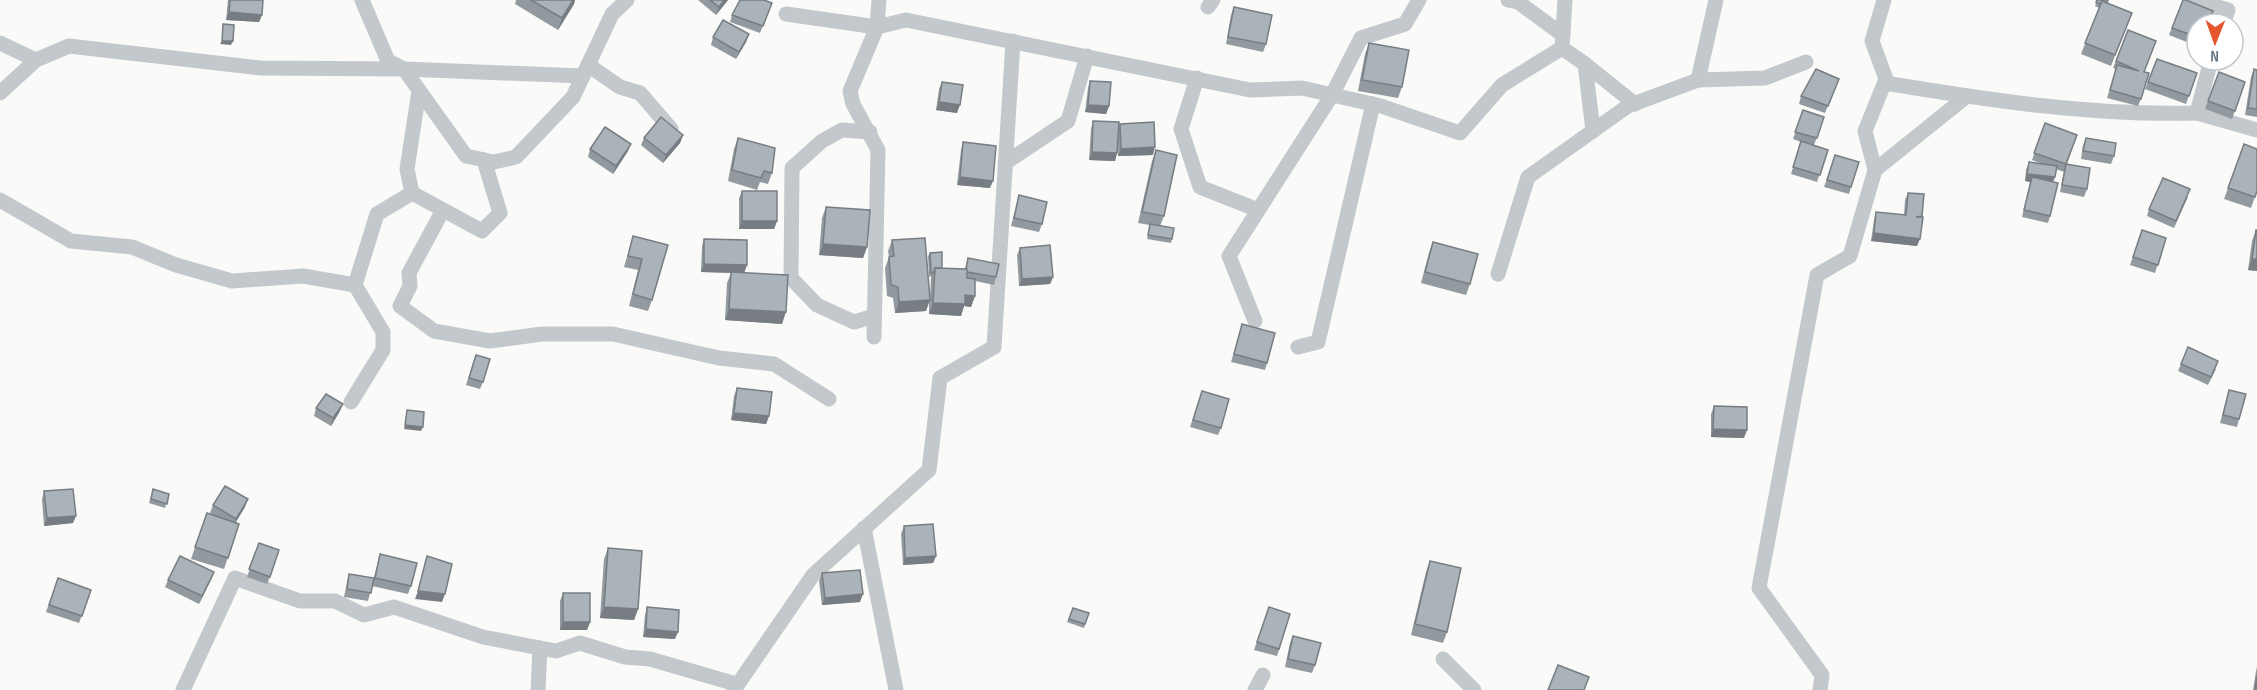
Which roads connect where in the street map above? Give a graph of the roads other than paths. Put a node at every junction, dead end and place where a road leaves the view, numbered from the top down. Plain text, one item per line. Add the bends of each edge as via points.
1 (362, 0) edge
2 (627, 0) edge
3 (879, 0) edge
4 (1419, 0) edge
5 (1508, 0) edge
6 (1565, 0) edge
7 (1716, 0) edge
8 (1884, 0) edge
9 (2194, 0) edge
10 (2227, 11) edge
11 (786, 14) dead end
12 (877, 27) junction
13 (1013, 41) junction
14 (1562, 41) junction
15 (0, 43) edge
16 (1087, 56) junction
17 (36, 60) junction
18 (1806, 62) dead end
19 (1585, 64) junction
20 (404, 69) junction
21 (586, 70) junction
22 (2208, 72) edge
23 (1197, 78) junction
24 (1698, 80) junction
25 (1885, 83) junction
26 (419, 91) junction
27 (0, 93) edge
28 (1332, 94) junction
29 (1967, 96) junction
30 (1373, 104) junction
31 (1635, 104) junction
32 (2196, 113) junction
33 (671, 129) edge
34 (2257, 130) edge
35 (1593, 131) junction
36 (870, 132) junction
37 (484, 160) junction
38 (1005, 163) junction
39 (1875, 170) junction
40 (412, 193) junction
41 (0, 200) edge
42 (443, 210) junction
43 (1258, 210) junction
44 (1498, 274) dead end
45 (356, 285) junction
46 (874, 316) junction
47 (1255, 321) dead end
48 (874, 337) dead end
49 (1298, 347) dead end
50 (829, 399) dead end
51 (351, 402) dead end
52 (864, 528) junction
53 (540, 648) junction
54 (1443, 658) dead end
55 (1263, 675) dead end
56 (735, 687) edge
57 (183, 690) edge
58 (538, 690) edge
59 (896, 690) edge
60 (1254, 690) edge
61 (1474, 690) edge
62 (1820, 690) edge

1 - 20 street via 388,61
2 - 21 street via 612,14
3 - 12 street
4 - 28 street via 1405,24 1361,38
5 - 14 street via 1518,2
6 - 14 street
7 - 24 street
8 - 25 street via 1872,41
9 - 10 street
11 - 12 street
12 - 13 street via 906,20
12 - 36 street via 850,91 853,105
13 - 16 street
13 - 38 street
14 - 19 street
14 - 30 street via 1502,85 1460,133
15 - 17 street
16 - 23 street
16 - 38 street via 1068,122
17 - 20 street via 69,46 261,68
17 - 27 street
18 - 24 street via 1765,78
19 - 31 street
19 - 35 street
20 - 21 street
20 - 26 street
21 - 33 street via 640,93
21 - 37 street via 573,98 516,156 494,162
22 - 32 street
23 - 28 street via 1250,90 1302,88
23 - 43 street via 1181,129 1200,187
24 - 31 street
25 - 29 street
25 - 39 street via 1865,130
26 - 37 street via 466,156
26 - 40 street via 406,169
28 - 30 street
28 - 43 street
29 - 32 street via 2133,115
29 - 39 street
30 - 49 street via 1318,342
31 - 35 street
32 - 34 street
35 - 44 street via 1528,177
36 - 46 street via 878,150
36 - 46 street via 842,130 822,141 792,168 790,278 817,305 835,314 854,322
37 - 42 street via 500,213 482,231
38 - 52 street via 994,347 940,378 929,470
39 - 62 street via 1850,256 1817,275 1759,588 1822,675
40 - 42 street
40 - 45 street via 377,214
41 - 45 street via 71,241 132,247 176,265 232,280 303,276
42 - 50 street via 409,273 410,286 400,306 434,331 490,341 542,334 613,334 719,358 774,364
43 - 47 street via 1229,256
45 - 51 street via 383,332 383,350
46 - 48 street
52 - 56 street via 813,575
52 - 59 street
53 - 56 street via 556,651 580,643 626,657 650,659
53 - 57 street via 483,637 394,607 364,615 335,601 300,601 235,578
53 - 58 street
54 - 61 street
55 - 60 street

